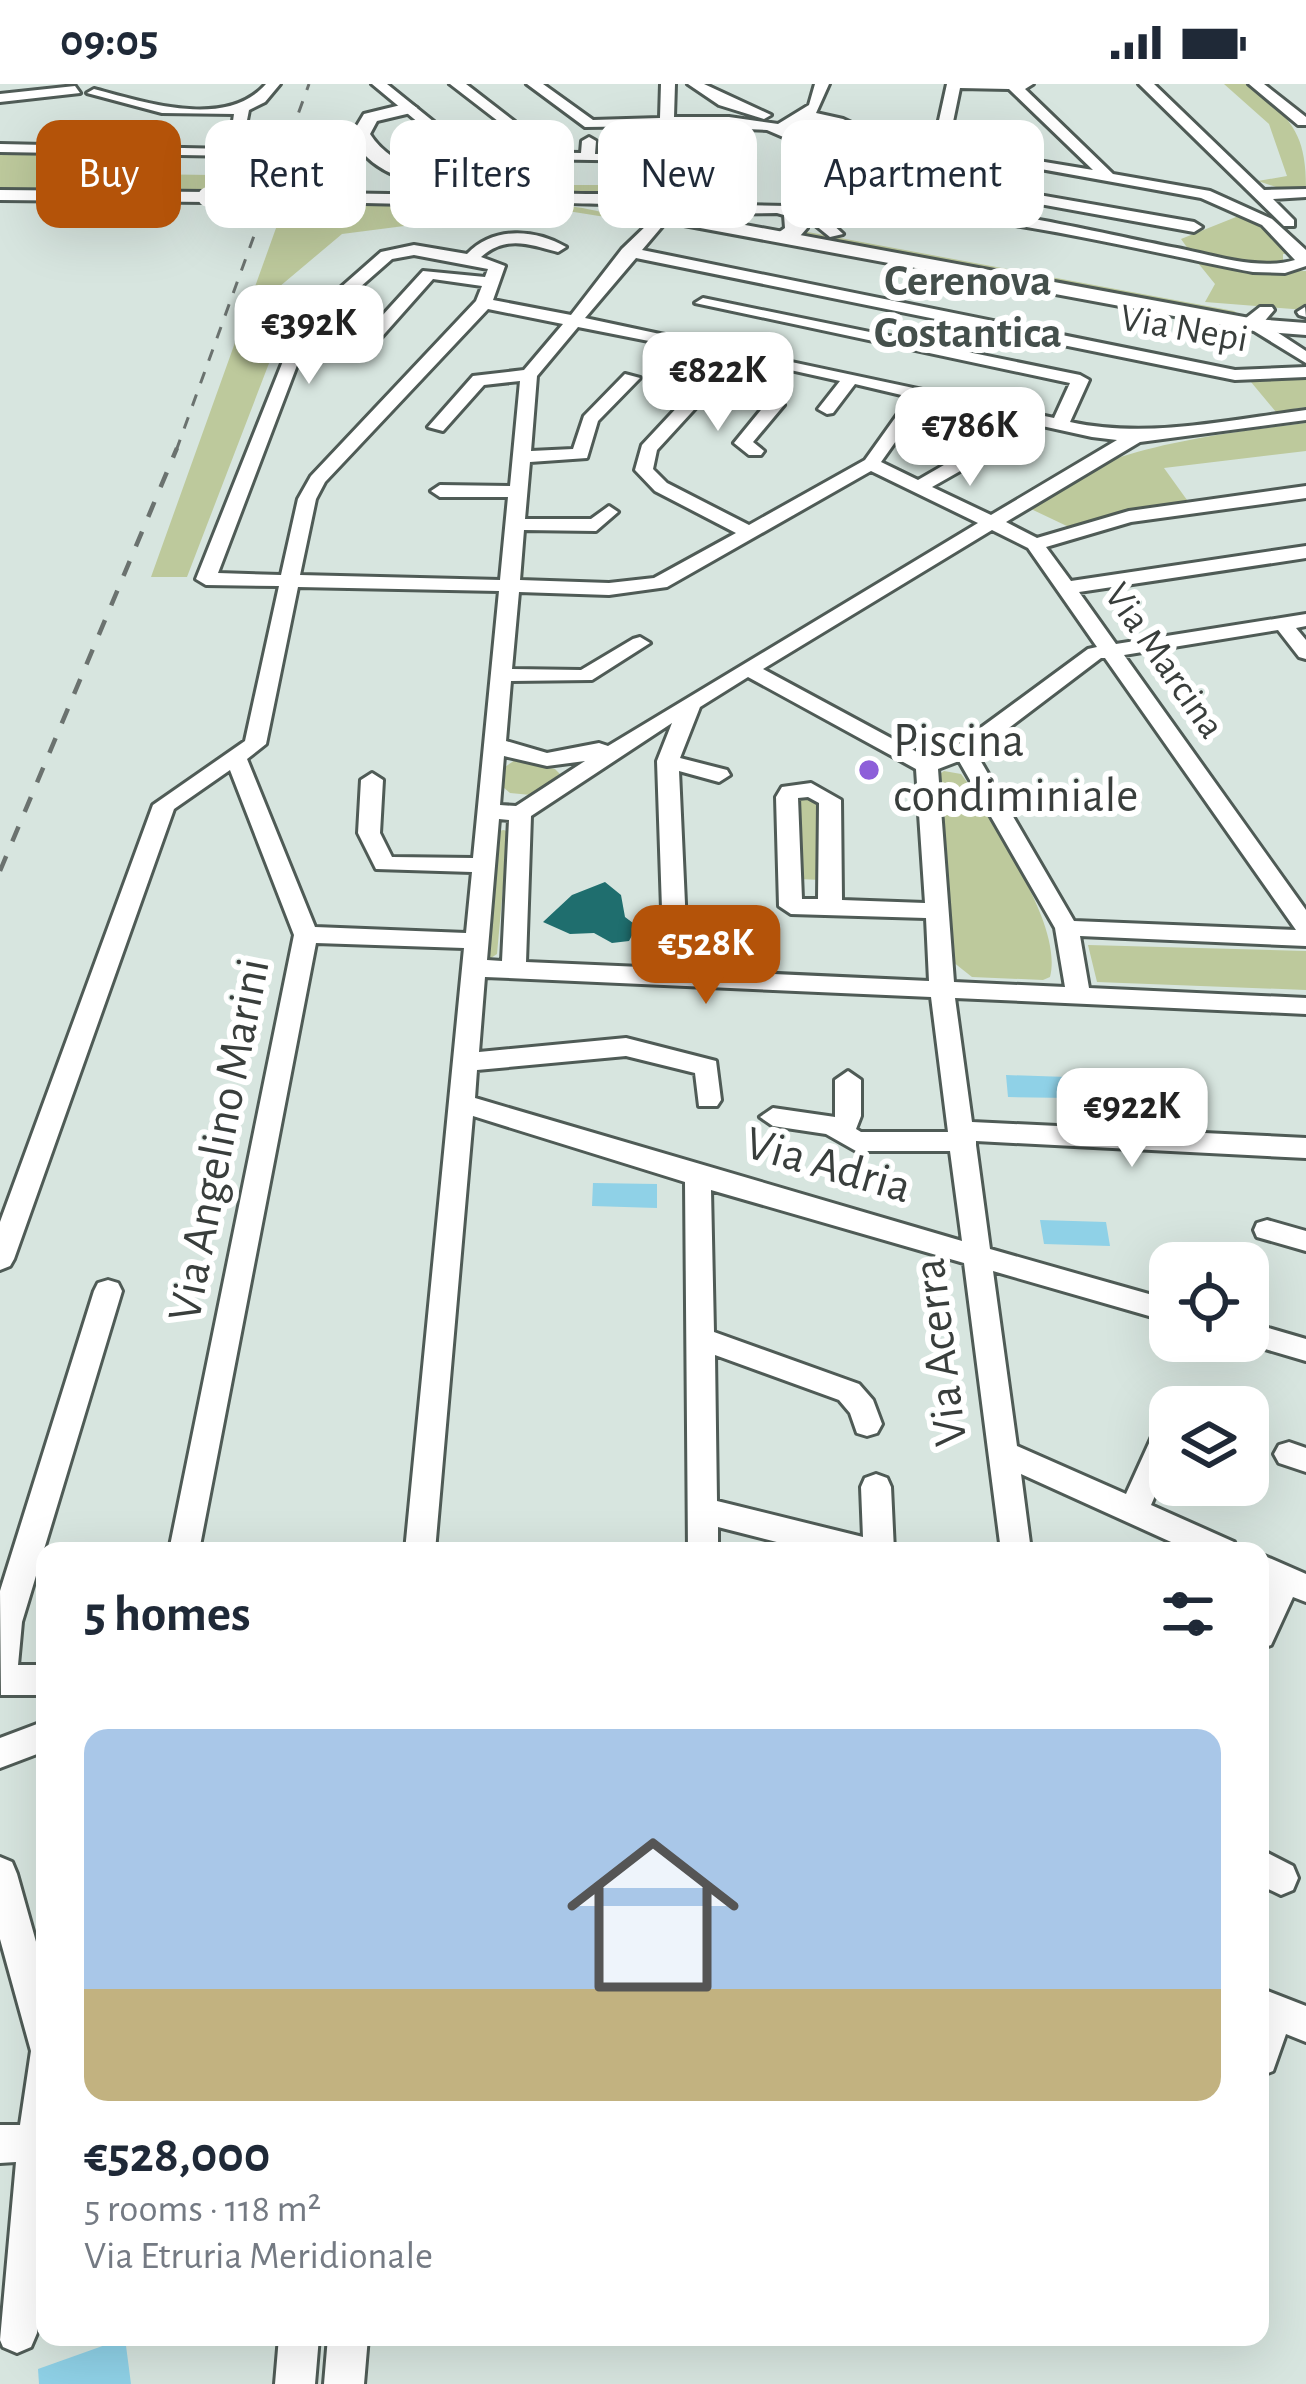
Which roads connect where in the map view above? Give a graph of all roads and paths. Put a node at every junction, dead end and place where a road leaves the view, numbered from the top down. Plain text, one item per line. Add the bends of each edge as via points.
1 (273, 84) edge
2 (379, 84) edge
3 (457, 84) edge
4 (534, 84) edge
5 (695, 84) edge
6 (823, 84) edge
7 (837, 84) edge
8 (957, 84) edge
9 (1035, 84) edge
10 (1146, 84) edge
11 (1256, 84) edge
12 (1278, 84) edge
13 (1014, 86) edge
14 (95, 87) edge
15 (669, 88) edge
16 (710, 95) junction
17 (0, 98) edge
18 (407, 106) junction
19 (242, 108) junction
20 (353, 118) dead end
21 (799, 118) junction
22 (505, 120) edge
23 (668, 120) edge
24 (804, 120) edge
25 (831, 120) edge
26 (948, 120) edge
27 (590, 124) junction
28 (598, 124) edge
29 (1305, 125) edge
30 (0, 148) edge
31 (587, 158) junction
32 (598, 158) edge
33 (390, 166) edge
34 (1044, 167) edge
35 (1110, 178) junction
36 (1246, 182) junction
37 (1306, 193) edge
38 (1205, 194) junction
39 (0, 195) edge
40 (1260, 195) junction
41 (574, 197) edge
42 (390, 199) edge
43 (598, 200) edge
44 (1044, 201) edge
45 (1236, 207) junction
46 (1282, 215) junction
47 (1306, 215) edge
48 (1194, 227) dead end
49 (656, 228) edge
50 (834, 228) edge
51 (837, 228) edge
52 (1033, 228) edge
53 (558, 247) dead end
54 (1304, 251) edge
55 (638, 254) junction
56 (471, 259) junction
57 (494, 283) junction
58 (484, 303) junction
59 (703, 303) dead end
60 (903, 308) junction
61 (1305, 312) edge
62 (1261, 318) junction
63 (577, 319) junction
64 (1306, 329) edge
65 (879, 339) junction
66 (737, 353) junction
67 (356, 355) dead end
68 (1306, 358) edge
69 (1306, 372) edge
70 (529, 375) junction
71 (631, 378) dead end
72 (851, 379) junction
73 (708, 384) junction
74 (920, 394) junction
75 (1255, 397) junction
76 (827, 409) dead end
77 (1306, 415) edge
78 (1060, 425) junction
79 (437, 427) dead end
80 (1135, 437) junction
81 (975, 443) dead end
82 (755, 451) dead end
83 (521, 457) junction
84 (871, 464) junction
85 (920, 487) junction
86 (440, 491) dead end
87 (518, 492) junction
88 (1306, 492) edge
89 (609, 512) dead end
90 (991, 521) junction
91 (515, 524) junction
92 (749, 532) junction
93 (1035, 544) junction
94 (1306, 552) edge
95 (290, 581) junction
96 (509, 586) junction
97 (1067, 588) junction
98 (1306, 620) edge
99 (1282, 623) junction
100 (640, 643) dead end
101 (1110, 648) junction
102 (1306, 653) edge
103 (750, 670) junction
104 (501, 675) junction
105 (690, 705) junction
106 (652, 726) junction
107 (495, 744) junction
108 (964, 752) junction
109 (236, 757) junction
110 (668, 761) junction
111 (927, 766) junction
112 (719, 776) dead end
113 (372, 780) dead end
114 (488, 812) junction
115 (520, 813) junction
116 (483, 865) junction
117 (830, 908) junction
118 (936, 911) junction
119 (1306, 927) edge
120 (1067, 928) junction
121 (306, 935) junction
122 (1306, 938) edge
123 (475, 954) junction
124 (514, 970) junction
125 (676, 975) junction
126 (942, 988) junction
127 (1078, 995) junction
128 (1306, 1006) edge
129 (466, 1062) junction
130 (848, 1080) dead end
131 (708, 1100) dead end
132 (463, 1103) junction
133 (772, 1117) dead end
134 (842, 1132) junction
135 (963, 1137) junction
136 (1306, 1148) edge
137 (698, 1177) junction
138 (1267, 1230) dead end
139 (1306, 1241) edge
140 (978, 1255) junction
141 (0, 1259) edge
142 (108, 1291) dead end
143 (1149, 1305) edge
144 (699, 1338) junction
145 (1269, 1339) edge
146 (1306, 1350) edge
147 (867, 1424) dead end
148 (1001, 1452) junction
149 (1149, 1475) edge
150 (876, 1486) dead end
151 (702, 1510) junction
152 (1133, 1511) junction
153 (186, 1542) edge
154 (421, 1542) edge
155 (703, 1542) edge
156 (828, 1542) edge
157 (879, 1542) edge
158 (1015, 1542) edge
159 (1203, 1542) edge
160 (1284, 1578) edge
161 (1269, 1614) edge
162 (36, 1680) edge
163 (36, 1739) edge
164 (0, 1753) edge
165 (0, 1874) edge
166 (36, 2006) edge
167 (36, 2102) edge
168 (27, 2143) edge
169 (17, 2333) dead end
170 (298, 2346) edge
171 (347, 2346) edge
172 (295, 2384) edge
173 (344, 2384) edge

1 - 19 street
2 - 18 street
3 - 22 street
4 - 27 street
5 - 16 street
6 - 21 street via 815,107
7 - 25 street
8 - 13 street
8 - 26 street
9 - 13 street
10 - 36 street
11 - 29 street
12 - 29 street via 1297,101
13 - 35 street
14 - 17 street
14 - 19 street via 154,109
15 - 16 street
15 - 23 street
16 - 21 street
18 - 20 street
18 - 31 street via 466,155
18 - 33 street via 370,118 361,134 368,152
19 - 30 street via 235,153
21 - 24 street
27 - 28 street
27 - 31 street
31 - 32 street
34 - 35 street
35 - 38 street
36 - 38 street
36 - 40 street
37 - 40 street
38 - 45 street
39 - 42 street, bridge
40 - 46 street
41 - 43 street
44 - 48 street
45 - 46 street
45 - 54 street
46 - 47 street
46 - 54 street
49 - 55 street
50 - 62 street
51 - 62 street
52 - 54 street via 1253,267 1295,266
53 - 56 street via 505,237 485,242
55 - 60 street, Via Nepi
55 - 63 street
56 - 57 street via 497,266
56 - 95 street via 414,250 386,255 303,329 206,579
57 - 58 street
57 - 67 street via 429,274
58 - 63 street
58 - 95 street via 317,480
59 - 65 street
60 - 65 street
60 - 75 street, Via Nepi
61 - 62 street
62 - 64 street
62 - 68 street
63 - 66 street
63 - 70 street
65 - 78 street via 1080,380
66 - 72 street
66 - 73 street
69 - 75 street, Via Nepi
70 - 79 street via 479,380
70 - 83 street
71 - 83 street via 590,420 581,454
72 - 74 street
72 - 76 street
73 - 82 street via 776,405 743,443
73 - 92 street via 648,449 644,470
74 - 78 street
74 - 84 street
75 - 77 street
75 - 80 street
78 - 80 street
80 - 90 street
81 - 85 street via 962,462
83 - 87 street
84 - 85 street, Via Marcina
84 - 92 street
85 - 90 street, Via Marcina
86 - 87 street
87 - 91 street
88 - 93 street via 1129,517
89 - 91 street via 596,526
90 - 93 street, Via Marcina
90 - 103 street
91 - 96 street
92 - 96 street via 645,587
93 - 97 street, Via Marcina
94 - 97 street
95 - 96 street
95 - 109 street via 255,744
96 - 104 street
97 - 101 street, Via Marcina
98 - 99 street
99 - 101 street
99 - 102 street
100 - 104 street via 585,676
101 - 108 street
101 - 119 street, Via Marcina
103 - 105 street
103 - 111 street
104 - 107 street
105 - 106 street
105 - 110 street
106 - 107 street via 560,761
106 - 115 street
107 - 114 street
108 - 111 street
108 - 120 street
109 - 121 street, Via Angelino Marini
109 - 141 street via 164,805
110 - 112 street
110 - 125 street
111 - 118 street, Via Acerra
113 - 116 street via 369,833 384,864
114 - 115 street
114 - 116 street
115 - 124 street
116 - 123 street
117 - 117 street via 791,906 790,792 811,790 830,800
117 - 118 street
118 - 126 street, Via Acerra
120 - 122 street
120 - 127 street
121 - 123 street
121 - 153 street, Via Angelino Marini
123 - 124 street
123 - 129 street
124 - 125 street
125 - 126 street
126 - 127 street
126 - 135 street, Via Acerra
127 - 128 street
129 - 131 street via 626,1047 707,1067
129 - 132 street
130 - 134 street
132 - 137 street, Via Adria
132 - 154 street
133 - 134 street
134 - 135 street via 856,1141
135 - 136 street
135 - 140 street, Via Acerra
137 - 140 street, Via Adria
137 - 144 street
138 - 139 street
140 - 143 street, Via Adria
140 - 148 street, Via Acerra
142 - 162 street via 6,1622 1,1680
144 - 147 street via 849,1392
144 - 151 street
145 - 146 street
148 - 152 street
148 - 158 street, Via Acerra
149 - 152 street
150 - 157 street
151 - 155 street
151 - 156 street
152 - 159 street
160 - 161 street
163 - 164 street
165 - 166 street
167 - 168 street
168 - 169 street
170 - 172 street
171 - 173 street

